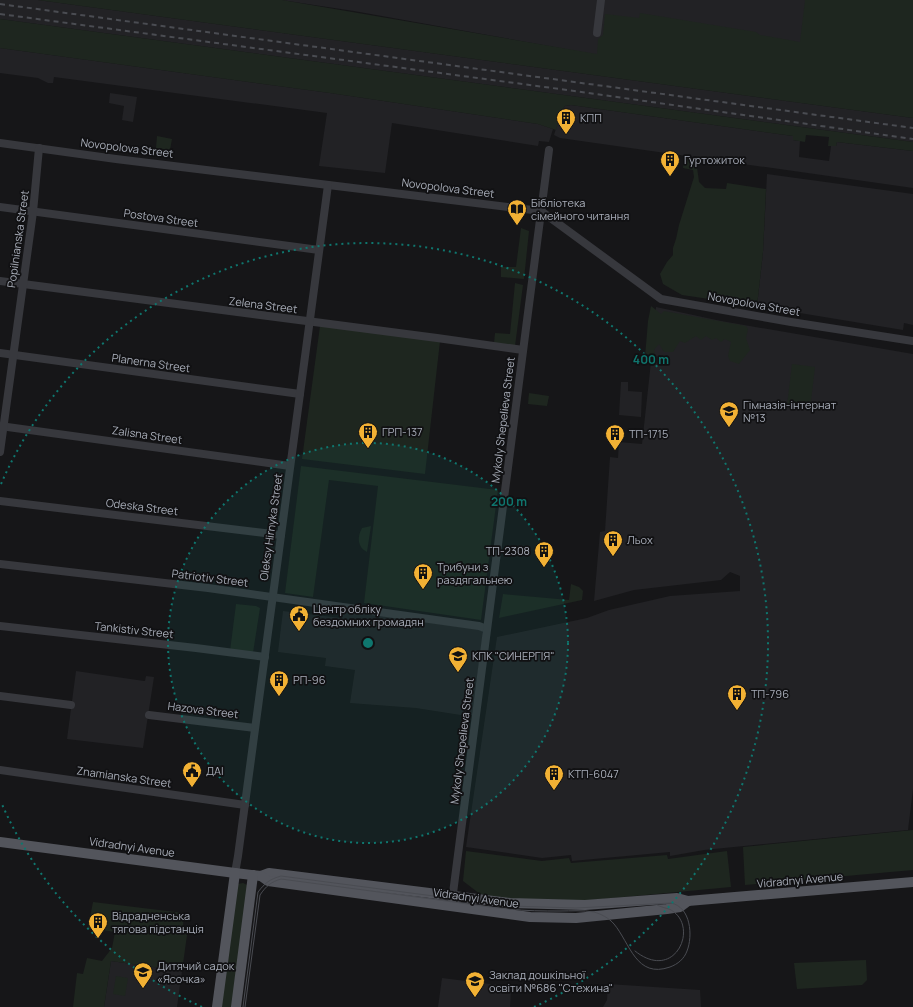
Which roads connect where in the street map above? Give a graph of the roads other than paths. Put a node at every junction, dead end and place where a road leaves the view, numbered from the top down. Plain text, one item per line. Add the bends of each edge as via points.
1 (601, 0) edge
2 (597, 33) dead end
3 (0, 143) edge
4 (39, 148) junction
5 (548, 150) dead end
6 (328, 184) junction
7 (0, 207) edge
8 (541, 211) junction
9 (32, 212) junction
10 (319, 250) junction
11 (0, 281) edge
12 (23, 285) junction
13 (310, 322) junction
14 (913, 341) edge
15 (523, 350) junction
16 (0, 353) edge
17 (13, 355) junction
18 (300, 394) junction
19 (2, 427) edge
20 (0, 452) edge
21 (290, 466) junction
22 (0, 501) edge
23 (281, 535) junction
24 (0, 564) edge
25 (273, 597) junction
26 (0, 626) edge
27 (487, 629) junction
28 (265, 657) junction
29 (0, 696) edge
30 (71, 705) dead end
31 (149, 715) dead end
32 (255, 728) junction
33 (0, 770) edge
34 (245, 805) junction
35 (0, 842) edge
36 (235, 873) junction
37 (257, 875) junction
38 (913, 882) edge
39 (453, 895) junction
40 (688, 901) junction
41 (452, 906) junction
42 (217, 1007) edge
43 (236, 1007) edge

1 - 2 street
3 - 4 street, Novopolova Street
4 - 6 street, Novopolova Street
4 - 9 street, Popilnianska Street
5 - 8 street, Mykoly Shepelieva Street
6 - 8 street, Novopolova Street
6 - 10 street, Oleksy Hirnyka Street
7 - 9 street, Postova Street
8 - 14 street, Novopolova Street via 661,299
8 - 15 street, Mykoly Shepelieva Street
9 - 10 street, Postova Street
9 - 12 street, Popilnianska Street
10 - 13 street, Oleksy Hirnyka Street
11 - 12 street, Zelena Street
12 - 13 street, Zelena Street
12 - 17 street, Popilnianska Street
13 - 15 street, Zelena Street
13 - 18 street, Oleksy Hirnyka Street
15 - 27 street, Mykoly Shepelieva Street
16 - 17 street, Planerna Street
17 - 18 street, Planerna Street
17 - 19 street, Popilnianska Street
18 - 21 street, Oleksy Hirnyka Street
19 - 20 street, Popilnianska Street
19 - 21 street, Zalisna Street
21 - 23 street, Oleksy Hirnyka Street
22 - 23 street, Odeska Street
23 - 25 street, Oleksy Hirnyka Street
24 - 25 street, Patriotiv Street
25 - 27 street, Patriotiv Street
25 - 28 street, Oleksy Hirnyka Street
26 - 28 street, Tankistiv Street
27 - 39 street, Mykoly Shepelieva Street
28 - 32 street, Oleksy Hirnyka Street
29 - 30 street
31 - 32 street, Hazova Street
32 - 34 street, Oleksy Hirnyka Street
33 - 34 street, Znamianska Street
34 - 36 street, Oleksy Hirnyka Street
35 - 36 main road, Vidradnyi Avenue
36 - 37 main road, Vidradnyi Avenue
36 - 42 main road
37 - 39 main road, Vidradnyi Avenue via 269,872
37 - 41 main road, Vidradnyi Avenue via 268,881
37 - 43 main road
38 - 40 main road, Vidradnyi Avenue
39 - 40 main road, Vidradnyi Avenue via 510,902 585,905 677,898
39 - 41 street, Mykoly Shepelieva Street
40 - 41 main road, Vidradnyi Avenue via 680,907 667,909 550,918

